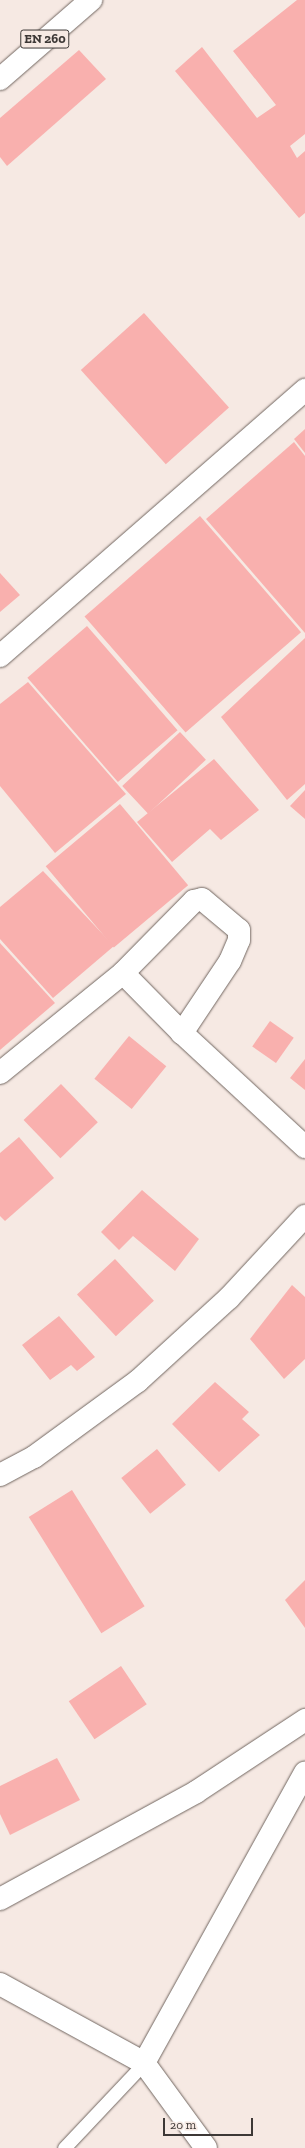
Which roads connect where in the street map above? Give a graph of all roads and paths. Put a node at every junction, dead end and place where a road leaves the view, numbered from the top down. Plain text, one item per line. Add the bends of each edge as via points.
1 (91, 0) edge
2 (0, 79) edge
3 (305, 390) edge
4 (0, 656) edge
5 (123, 973) junction
6 (182, 1033) junction
7 (0, 1072) edge
8 (305, 1147) edge
9 (305, 1216) edge
10 (0, 1475) edge
11 (305, 1720) edge
12 (305, 1773) edge
13 (0, 1898) edge
14 (0, 1984) edge
15 (144, 2063) junction
16 (64, 2148) edge
17 (206, 2148) edge

1 - 2 street, EN 260
3 - 4 street
5 - 6 street
5 - 6 street via 194,901 202,899 239,930 239,940 230,961
5 - 7 street
6 - 8 street
9 - 10 street via 229,1298 138,1381 34,1456
11 - 13 street via 196,1792
12 - 15 street
14 - 15 street
15 - 16 lane
15 - 17 street

